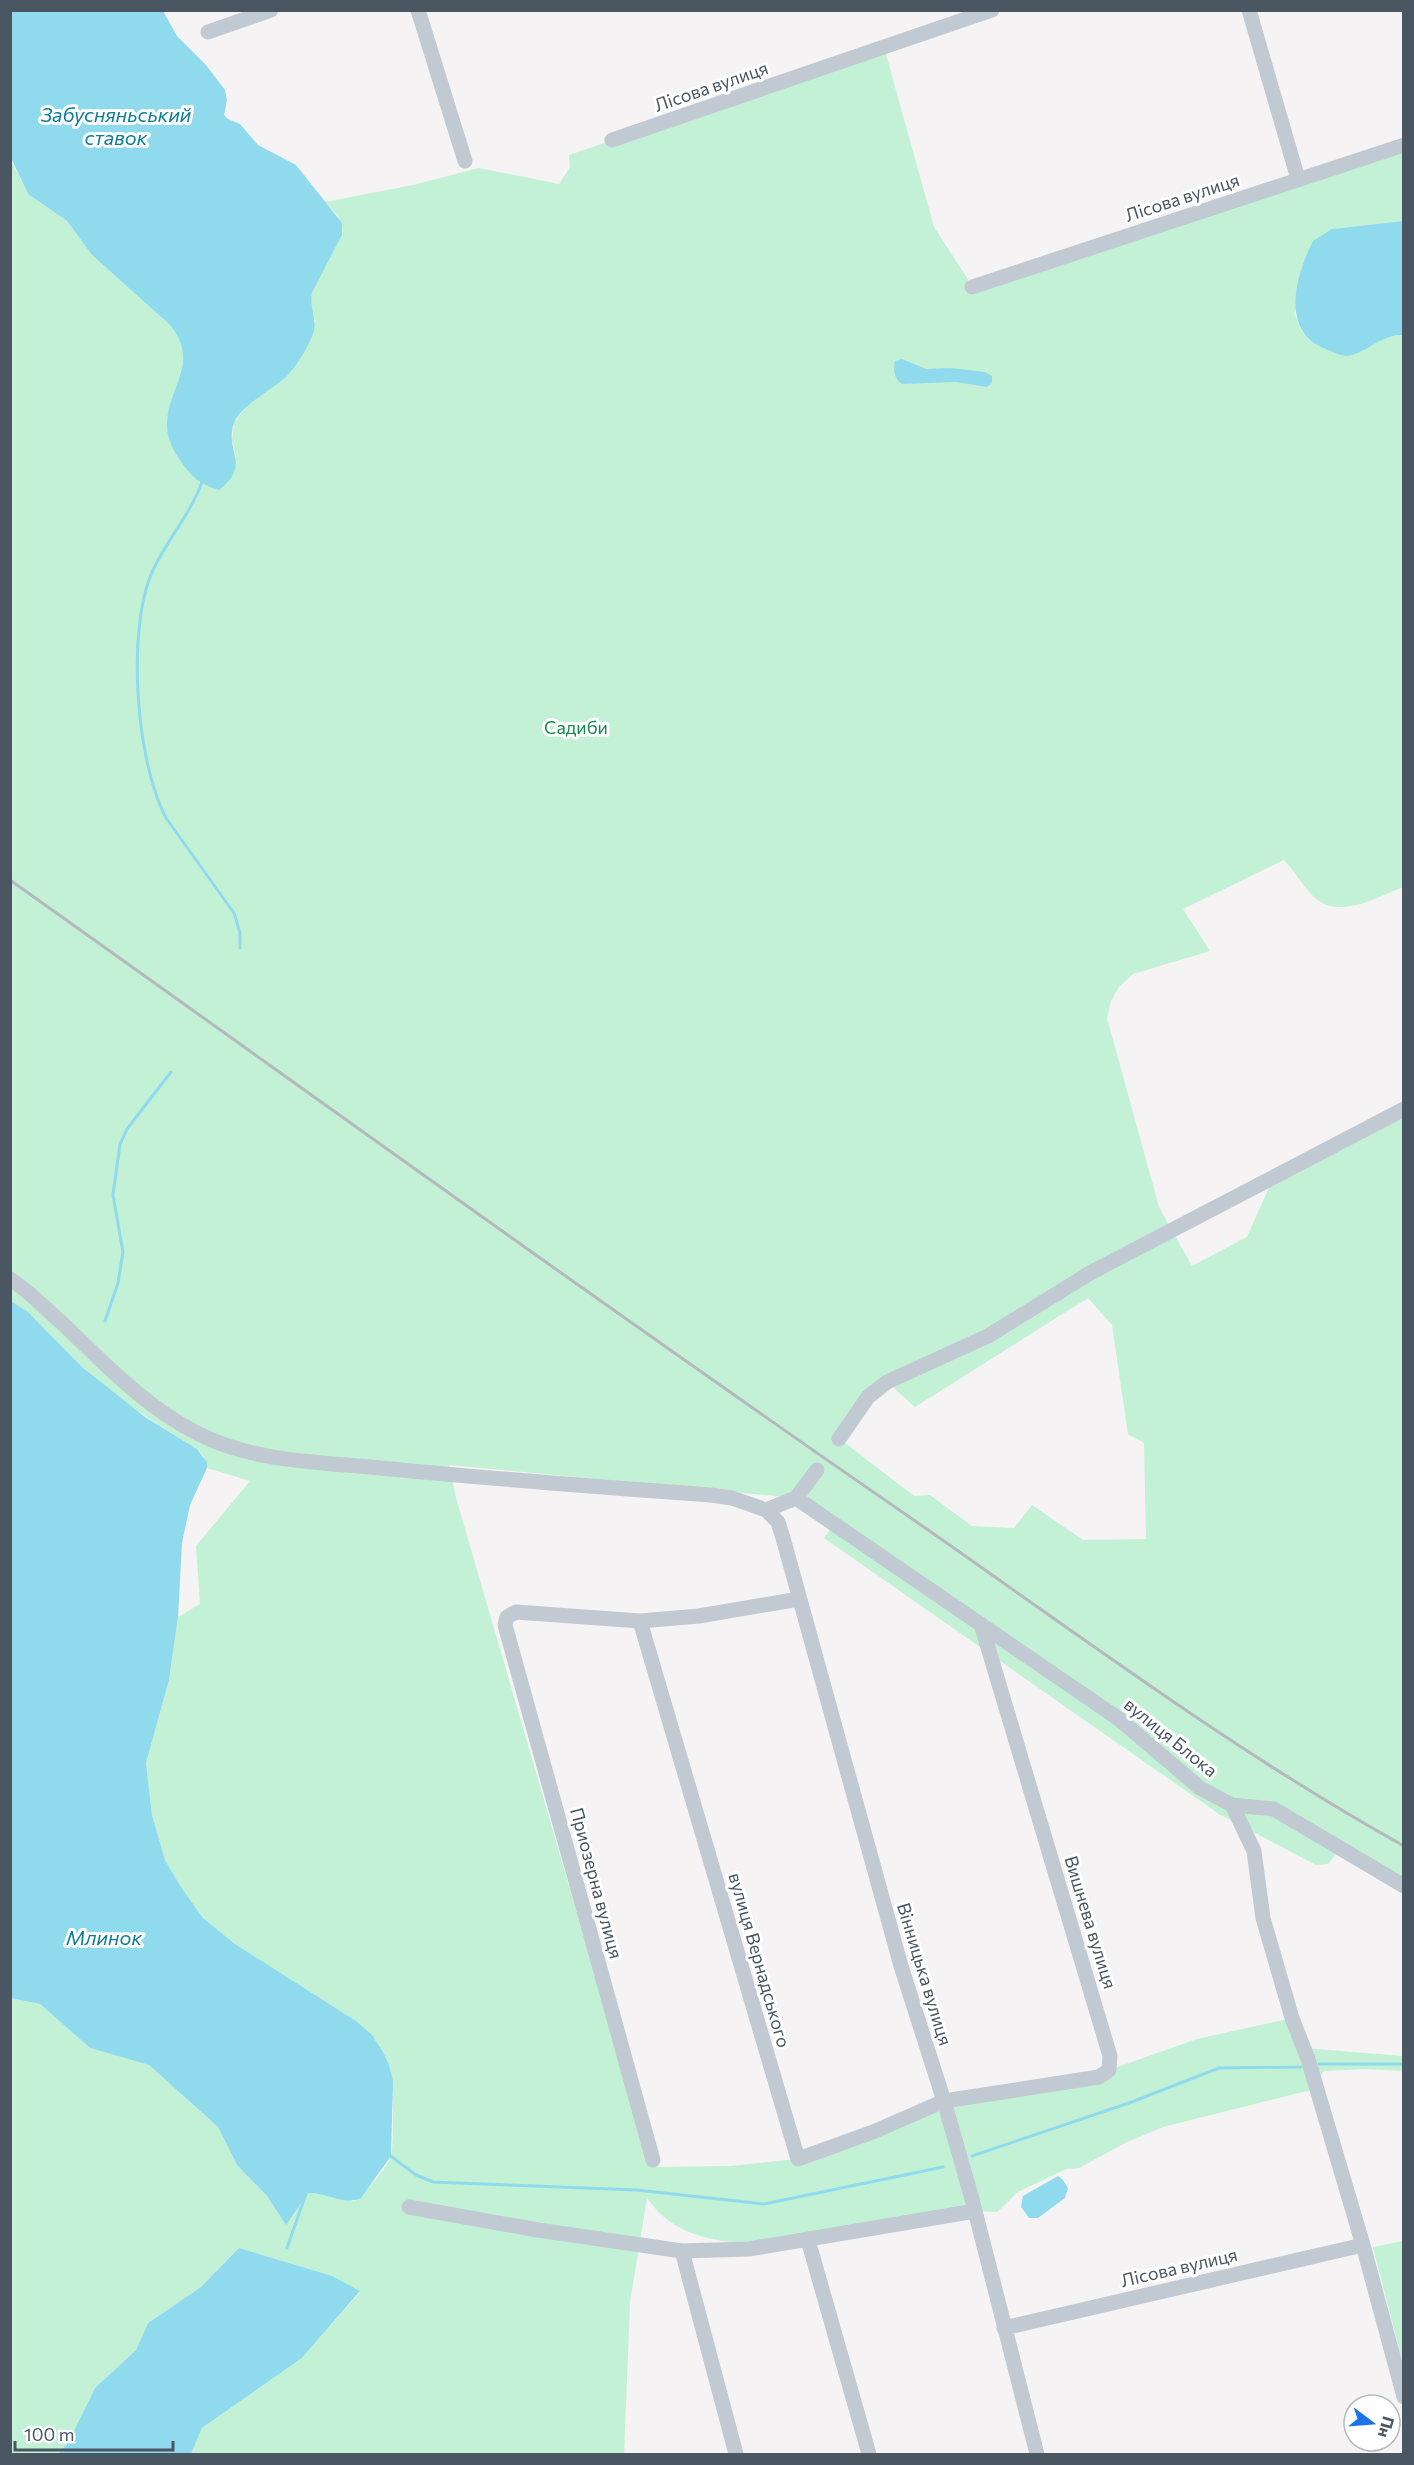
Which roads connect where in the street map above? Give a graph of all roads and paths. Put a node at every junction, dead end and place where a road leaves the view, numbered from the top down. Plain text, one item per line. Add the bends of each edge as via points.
1 (271, 10) edge
2 (418, 10) edge
3 (992, 10) edge
4 (1249, 10) edge
5 (208, 32) dead end
6 (612, 140) dead end
7 (1404, 145) edge
8 (465, 161) dead end
9 (1298, 180) junction
10 (972, 287) dead end
11 (1404, 1109) edge
12 (10, 1279) edge
13 (840, 1439) dead end
14 (817, 1470) dead end
15 (796, 1498) junction
16 (766, 1510) junction
17 (800, 1599) junction
18 (640, 1622) junction
19 (981, 1624) junction
20 (1232, 1805) junction
21 (1404, 1886) edge
22 (944, 2101) junction
23 (653, 2160) dead end
24 (410, 2207) dead end
25 (975, 2211) junction
26 (808, 2240) junction
27 (1363, 2245) junction
28 (682, 2251) junction
29 (1004, 2328) junction
30 (1404, 2397) edge
31 (736, 2454) edge
32 (869, 2454) edge
33 (1037, 2454) edge

1 - 5 street
2 - 8 street
3 - 6 street, Лісова вулиця
4 - 9 street
7 - 9 street, Лісова вулиця
9 - 10 street, Лісова вулиця
11 - 13 street via 1090,1273 988,1336 887,1382 868,1397
12 - 16 street via 160,1411 194,1432 233,1448 303,1461 711,1495
14 - 15 street
15 - 16 street
15 - 19 street, вулиця Блока
16 - 17 street, Вінницька вулиця via 778,1522
17 - 18 street
17 - 22 street, Вінницька вулиця via 901,1966
18 - 22 street, вулиця Вернадського via 798,2159
18 - 23 street, Приозерна вулиця via 516,1612 507,1617 505,1625
19 - 20 street, вулиця Блока via 1119,1719 1200,1788
19 - 22 street, Вишнева вулиця via 1110,2056 1109,2070 1099,2077
20 - 21 street via 1274,1809
20 - 27 street via 1254,1851 1263,1918
22 - 25 street, Вінницька вулиця
24 - 28 street
25 - 26 street
25 - 29 street, Вінницька вулиця
26 - 28 street via 749,2249
26 - 32 street
27 - 29 street, Лісова вулиця
27 - 30 street
28 - 31 street
29 - 33 street, Вінницька вулиця

